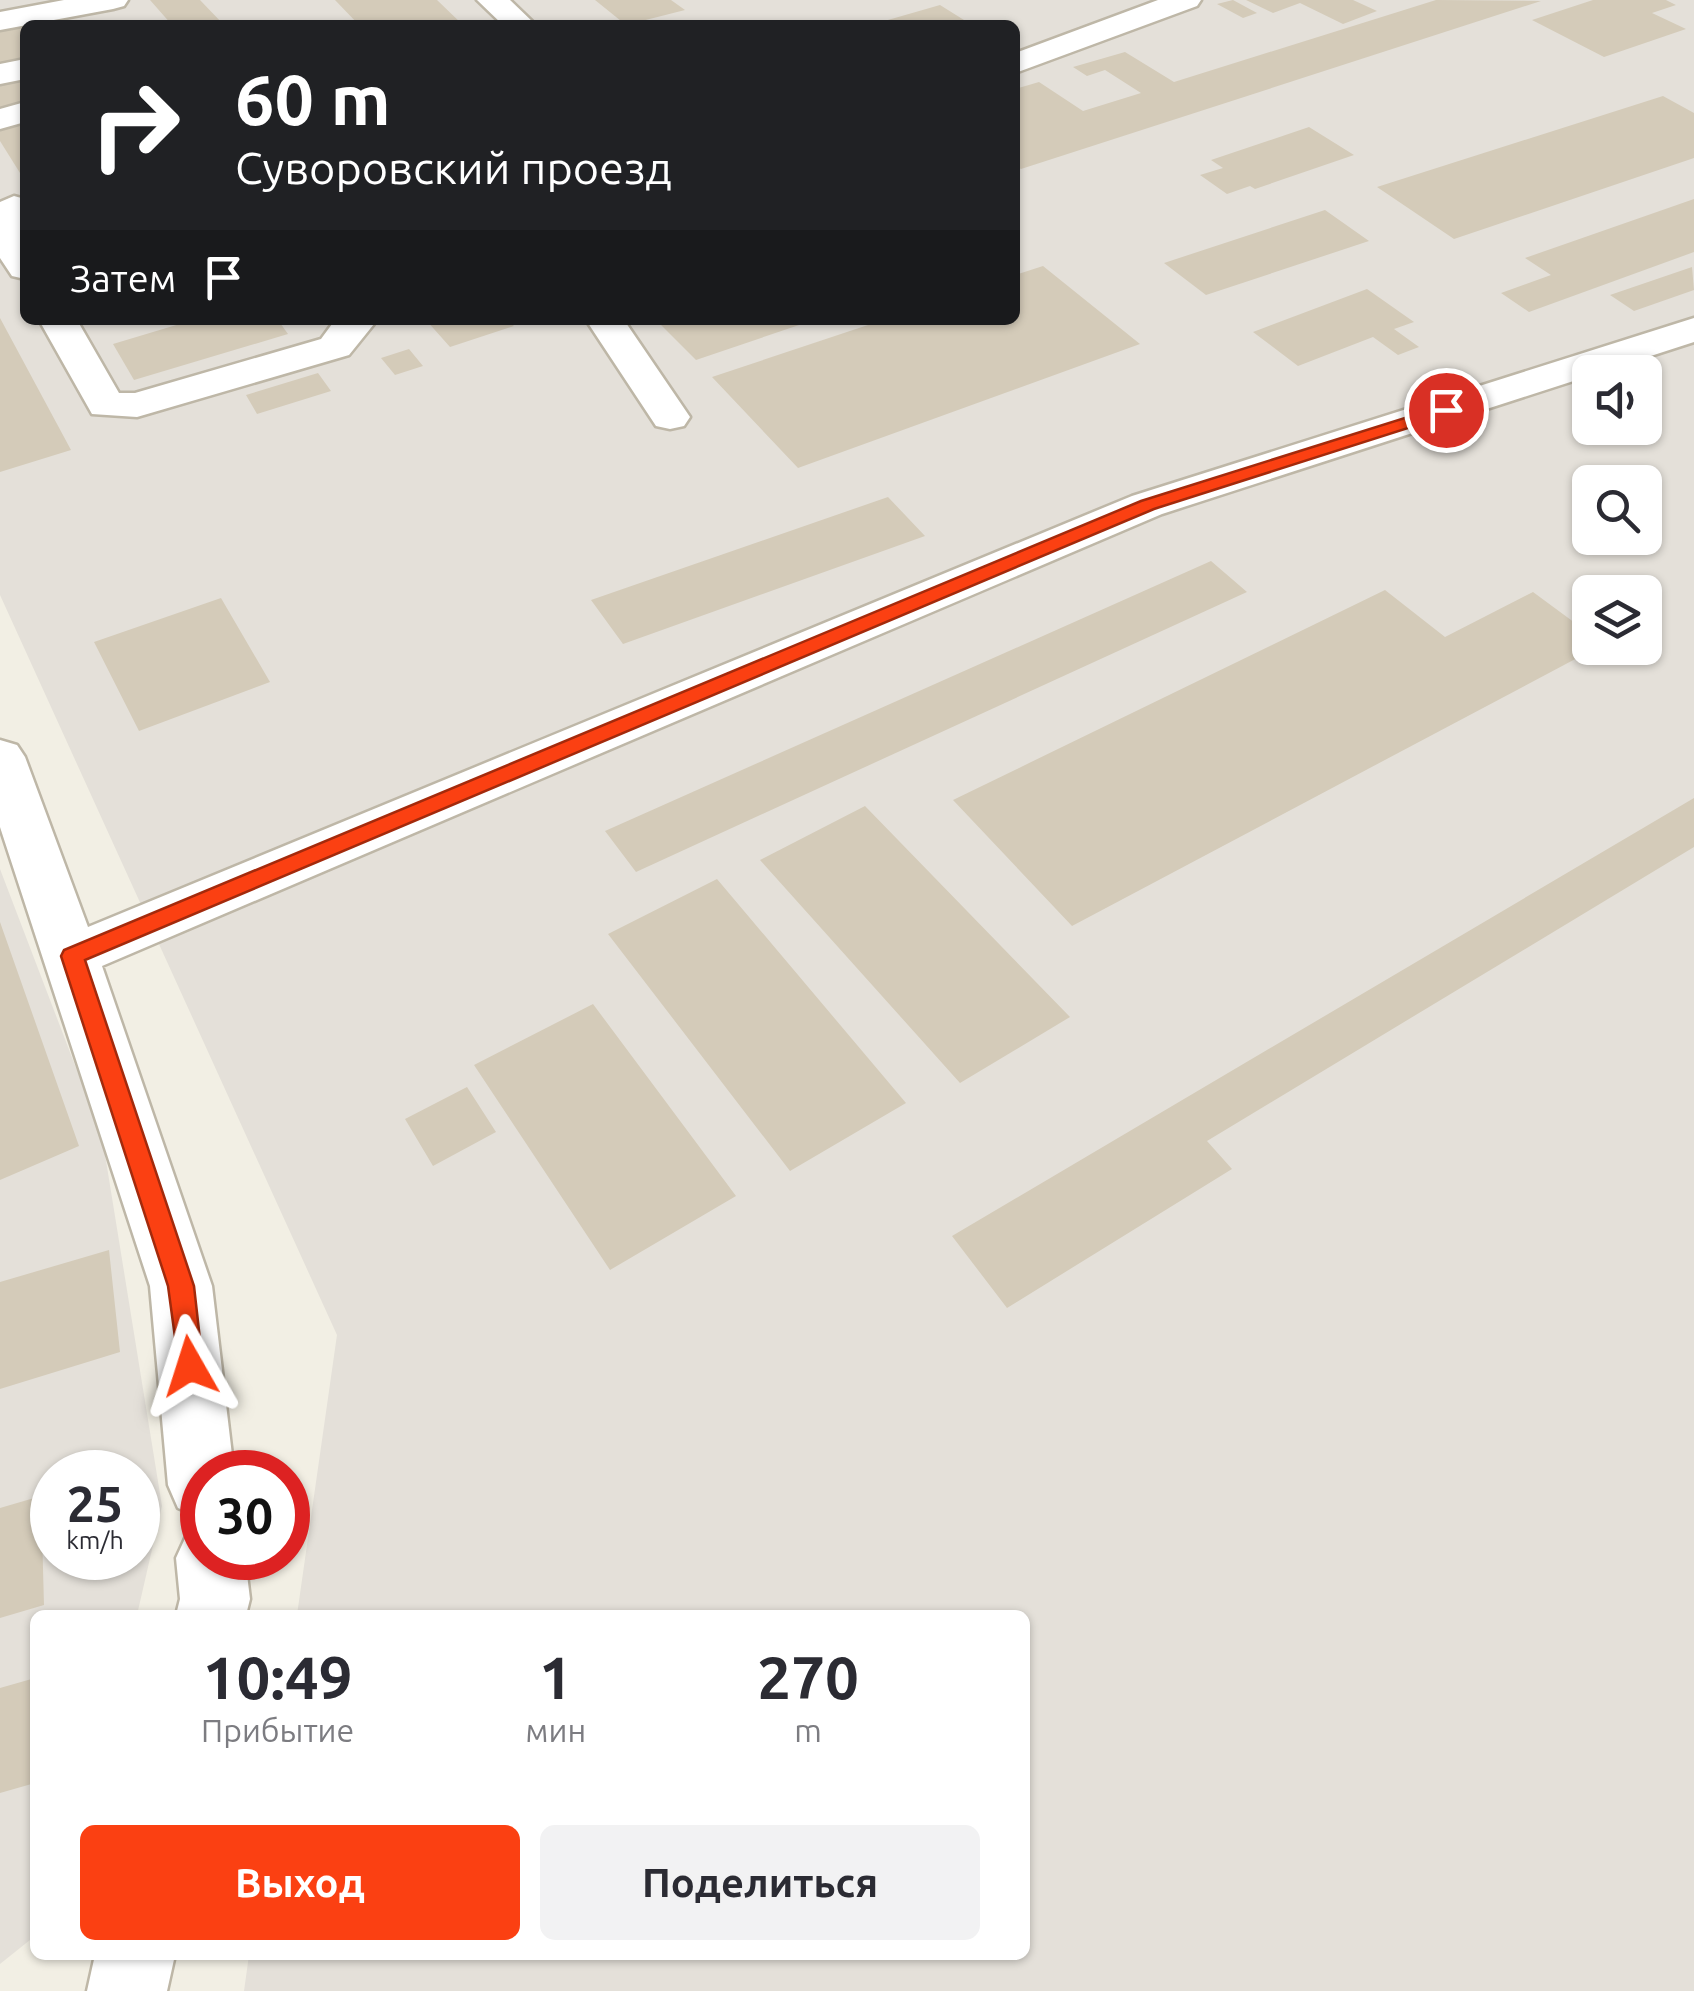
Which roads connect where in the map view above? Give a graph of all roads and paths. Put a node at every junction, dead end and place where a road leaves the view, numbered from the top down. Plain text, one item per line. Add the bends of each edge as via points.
1 (492, 0) edge
2 (1186, 0) edge
3 (124, 2) edge
4 (514, 20) edge
5 (0, 21) edge
6 (1020, 62) edge
7 (13, 205) edge
8 (20, 260) edge
9 (61, 325) edge
10 (355, 325) edge
11 (608, 325) edge
12 (1694, 329) edge
13 (670, 416) dead end
14 (0, 757) edge
15 (72, 956) junction
16 (198, 1450) edge
17 (213, 1580) edge
18 (213, 1610) edge
19 (135, 1960) edge
20 (127, 1991) edge

1 - 4 street
2 - 6 street
3 - 5 street
7 - 8 street via 6,238
9 - 10 street via 106,405 137,405 335,347
11 - 13 street
12 - 15 street via 1148,505
14 - 15 street
15 - 16 street via 181,1286
17 - 18 street
19 - 20 street

